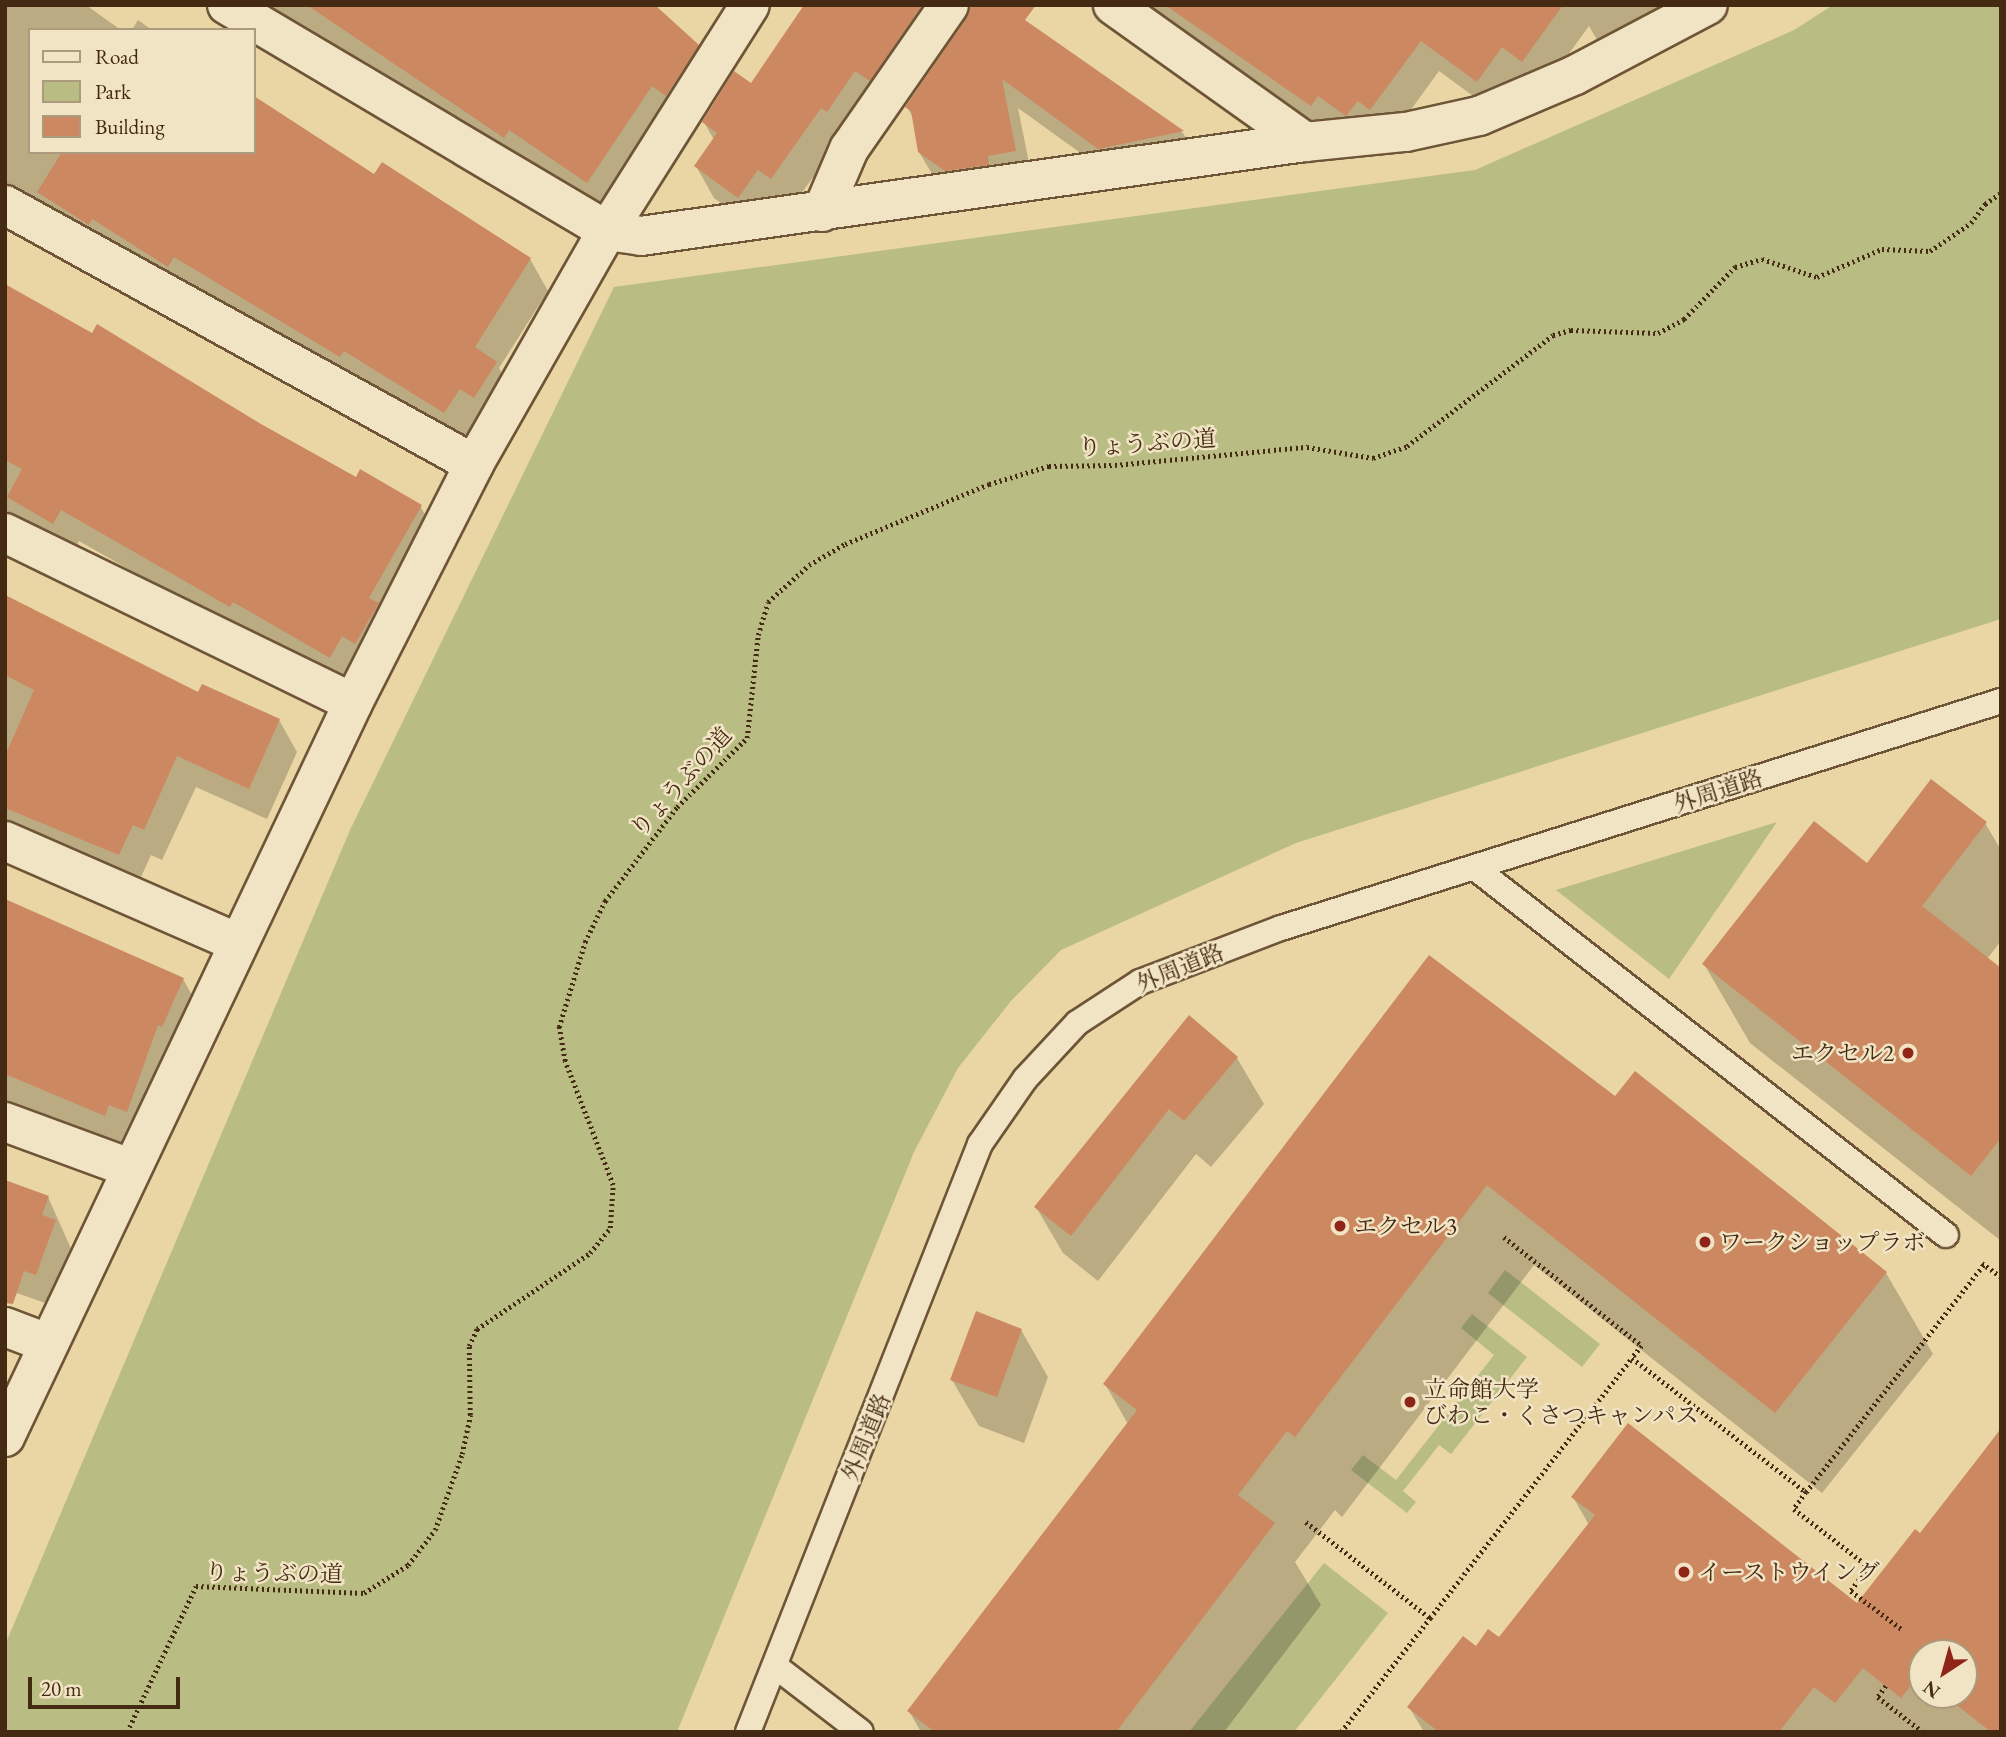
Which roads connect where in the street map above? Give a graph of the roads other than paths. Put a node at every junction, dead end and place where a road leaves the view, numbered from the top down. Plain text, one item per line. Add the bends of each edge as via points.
1 (227, 5) edge
2 (750, 5) edge
3 (949, 5) edge
4 (1113, 5) edge
5 (1708, 5) edge
6 (1305, 142) junction
7 (5, 205) edge
8 (822, 212) junction
9 (607, 232) junction
10 (474, 464) junction
11 (5, 533) edge
12 (2001, 701) edge
13 (353, 703) junction
14 (5, 841) edge
15 (1475, 868) junction
16 (238, 943) junction
17 (5, 1122) edge
18 (130, 1168) junction
19 (1947, 1235) dead end
20 (5, 1327) edge
21 (47, 1343) junction
22 (5, 1437) edge
23 (775, 1666) junction
24 (748, 1732) edge
25 (861, 1732) edge

1 - 9 street
2 - 9 street
3 - 8 street via 849,149
4 - 6 street
5 - 6 street via 1575,75 1479,116 1406,132
6 - 8 street
7 - 10 street
8 - 9 street via 641,236
9 - 10 street
10 - 13 street
11 - 13 street
12 - 15 lane, 外周道路
13 - 16 street
14 - 16 street
15 - 19 lane
15 - 23 lane, 外周道路 via 1281,928 1140,982 1077,1023 1025,1079 980,1144
16 - 18 street
17 - 18 street
18 - 21 street
20 - 21 street
21 - 22 street
23 - 24 lane, 外周道路
23 - 25 lane

